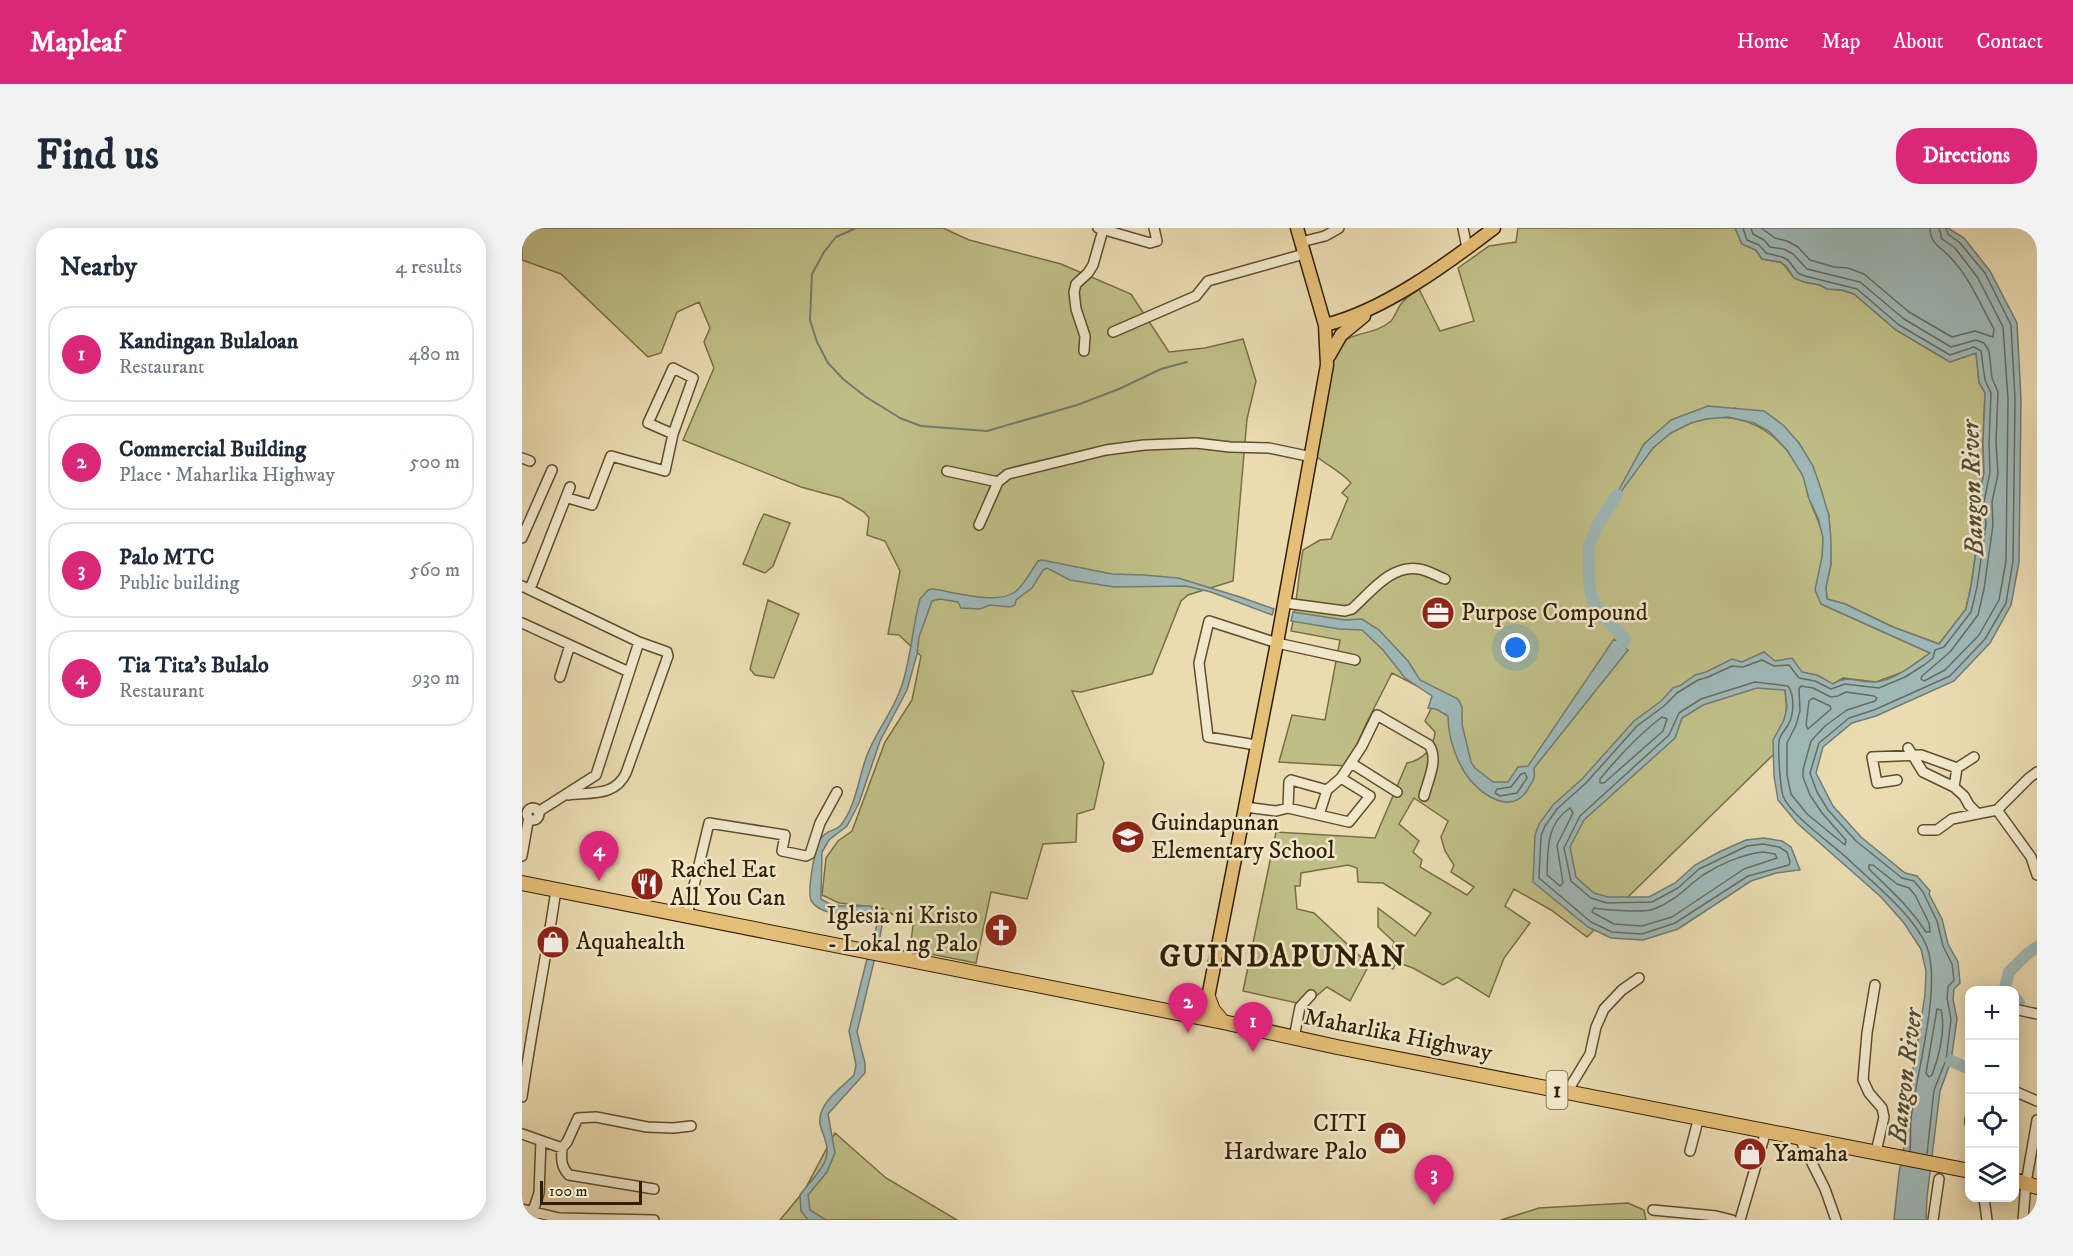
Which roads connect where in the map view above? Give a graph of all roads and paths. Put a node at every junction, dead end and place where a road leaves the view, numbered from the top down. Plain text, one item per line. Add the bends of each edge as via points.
1 (1154, 228) edge
2 (1297, 228) edge
3 (1339, 228) edge
4 (1462, 228) edge
5 (1494, 228) edge
6 (1100, 229) edge
7 (1303, 248) junction
8 (1467, 248) junction
9 (1371, 309) junction
10 (1325, 325) junction
11 (1113, 332) dead end
12 (1341, 335) junction
13 (1327, 338) junction
14 (1084, 351) dead end
15 (1327, 365) junction
16 (672, 434) junction
17 (1311, 457) junction
18 (552, 470) dead end
19 (947, 471) dead end
20 (998, 482) junction
21 (570, 487) dead end
22 (568, 498) junction
23 (979, 525) dead end
24 (522, 538) edge
25 (1445, 579) dead end
26 (526, 587) edge
27 (1284, 605) junction
28 (522, 624) edge
29 (639, 642) junction
30 (1277, 643) junction
31 (570, 645) junction
32 (1355, 660) dead end
33 (629, 672) junction
34 (560, 676) dead end
35 (1257, 745) junction
36 (1910, 751) junction
37 (1974, 757) dead end
38 (1351, 763) junction
39 (1957, 768) junction
40 (2033, 775) edge
41 (1341, 778) junction
42 (1897, 780) dead end
43 (1954, 787) junction
44 (1327, 790) junction
45 (837, 792) dead end
46 (1397, 792) dead end
47 (562, 796) junction
48 (1424, 796) dead end
49 (1245, 807) junction
50 (1288, 808) junction
51 (1997, 810) junction
52 (1978, 813) junction
53 (1319, 815) junction
54 (1923, 830) dead end
55 (522, 856) edge
56 (2037, 875) edge
57 (522, 883) edge
58 (556, 890) junction
59 (687, 915) junction
60 (1639, 978) dead end
61 (1875, 985) dead end
62 (1311, 995) dead end
63 (1209, 997) junction
64 (2019, 1010) edge
65 (1179, 1013) junction
66 (2037, 1014) edge
67 (1204, 1018) junction
68 (1223, 1022) junction
69 (1294, 1038) junction
70 (1567, 1092) junction
71 (2019, 1093) edge
72 (522, 1097) edge
73 (2037, 1101) edge
74 (1699, 1117) junction
75 (2037, 1120) edge
76 (691, 1126) dead end
77 (1766, 1131) junction
78 (522, 1134) edge
79 (1799, 1137) junction
80 (541, 1141) junction
81 (562, 1148) junction
82 (1690, 1151) dead end
83 (1876, 1152) junction
84 (1965, 1170) edge
85 (1939, 1179) dead end
86 (2026, 1184) edge
87 (654, 1189) dead end
88 (1985, 1202) edge
89 (522, 1209) edge
90 (1653, 1210) dead end
91 (531, 1216) edge
92 (559, 1219) edge
93 (586, 1219) edge
94 (614, 1219) edge
95 (644, 1220) edge
96 (654, 1220) edge
97 (1732, 1220) edge
98 (1740, 1220) edge
99 (1836, 1220) edge
100 (1933, 1220) edge
101 (1987, 1220) edge
102 (2024, 1220) edge

1 - 6 street via 1157,242 1150,243
2 - 7 main road
3 - 7 street
4 - 8 street
5 - 8 main road
6 - 14 street via 1093,265 1074,292 1085,336
7 - 10 main road
7 - 11 street via 1208,281 1196,296
8 - 9 main road
9 - 10 main road
9 - 12 main road
10 - 13 main road
12 - 13 main road via 1332,342
12 - 15 main road
13 - 15 main road
15 - 17 main road
16 - 16 street via 648,423 673,368 693,378
16 - 22 street via 665,471 611,456 592,505
17 - 20 street via 1269,448 1196,443 1144,445 1059,460 1008,474
17 - 27 main road
18 - 24 street
19 - 20 street
20 - 23 street
21 - 22 street
22 - 26 street
25 - 27 street via 1418,568 1402,569 1388,576 1352,609
26 - 29 street
27 - 30 main road
28 - 31 street
29 - 33 street
29 - 47 street via 663,650 668,656 622,781 605,792
30 - 32 street
30 - 35 main road
30 - 35 street via 1209,621 1200,663 1208,737
31 - 33 street
31 - 34 street
33 - 47 street via 596,775
35 - 49 main road
36 - 39 street
36 - 42 street via 1872,757 1878,783
36 - 43 street via 1923,772
37 - 39 street
38 - 41 street
38 - 46 street
38 - 48 street via 1377,715 1433,751
39 - 43 street
40 - 51 street
41 - 44 street
41 - 53 street via 1370,796 1349,822
43 - 52 street
44 - 50 street via 1291,780
44 - 53 street
45 - 59 street via 806,856 782,851 784,836 709,823
47 - 55 street via 538,812 528,810 531,820
49 - 50 street via 1276,811
49 - 63 main road
50 - 53 street
51 - 52 street
51 - 56 street via 2031,857
52 - 54 street via 1952,819 1937,830
57 - 58 highway, Maharlika Highway / 1
58 - 59 highway, Maharlika Highway / 1
58 - 72 street
59 - 65 highway, Maharlika Highway / 1
60 - 70 street via 1604,1009 1590,1054
61 - 83 street via 1863,1080 1884,1117
62 - 69 street via 1300,1006
63 - 65 highway
63 - 67 main road
63 - 68 highway
64 - 66 street
65 - 67 highway, Maharlika Highway / 1
67 - 68 highway, Maharlika Highway / 1
68 - 69 highway, Maharlika Highway / 1
69 - 70 highway, Maharlika Highway / 1
70 - 74 highway, Maharlika Highway / 1
71 - 73 street
74 - 77 highway, Maharlika Highway / 1
74 - 82 street
75 - 86 street
76 - 81 street via 647,1126 588,1116 578,1118
77 - 79 highway, Maharlika Highway / 1
77 - 98 street
78 - 80 street
79 - 83 highway, Maharlika Highway / 1
79 - 99 street
80 - 81 street
80 - 91 street via 539,1193
81 - 87 street via 561,1163 569,1175
83 - 84 highway, Maharlika Highway / 1
85 - 100 street
86 - 102 street
88 - 101 street
89 - 91 street
90 - 97 street
91 - 92 street
92 - 93 street
93 - 94 street
94 - 95 street
95 - 96 street

